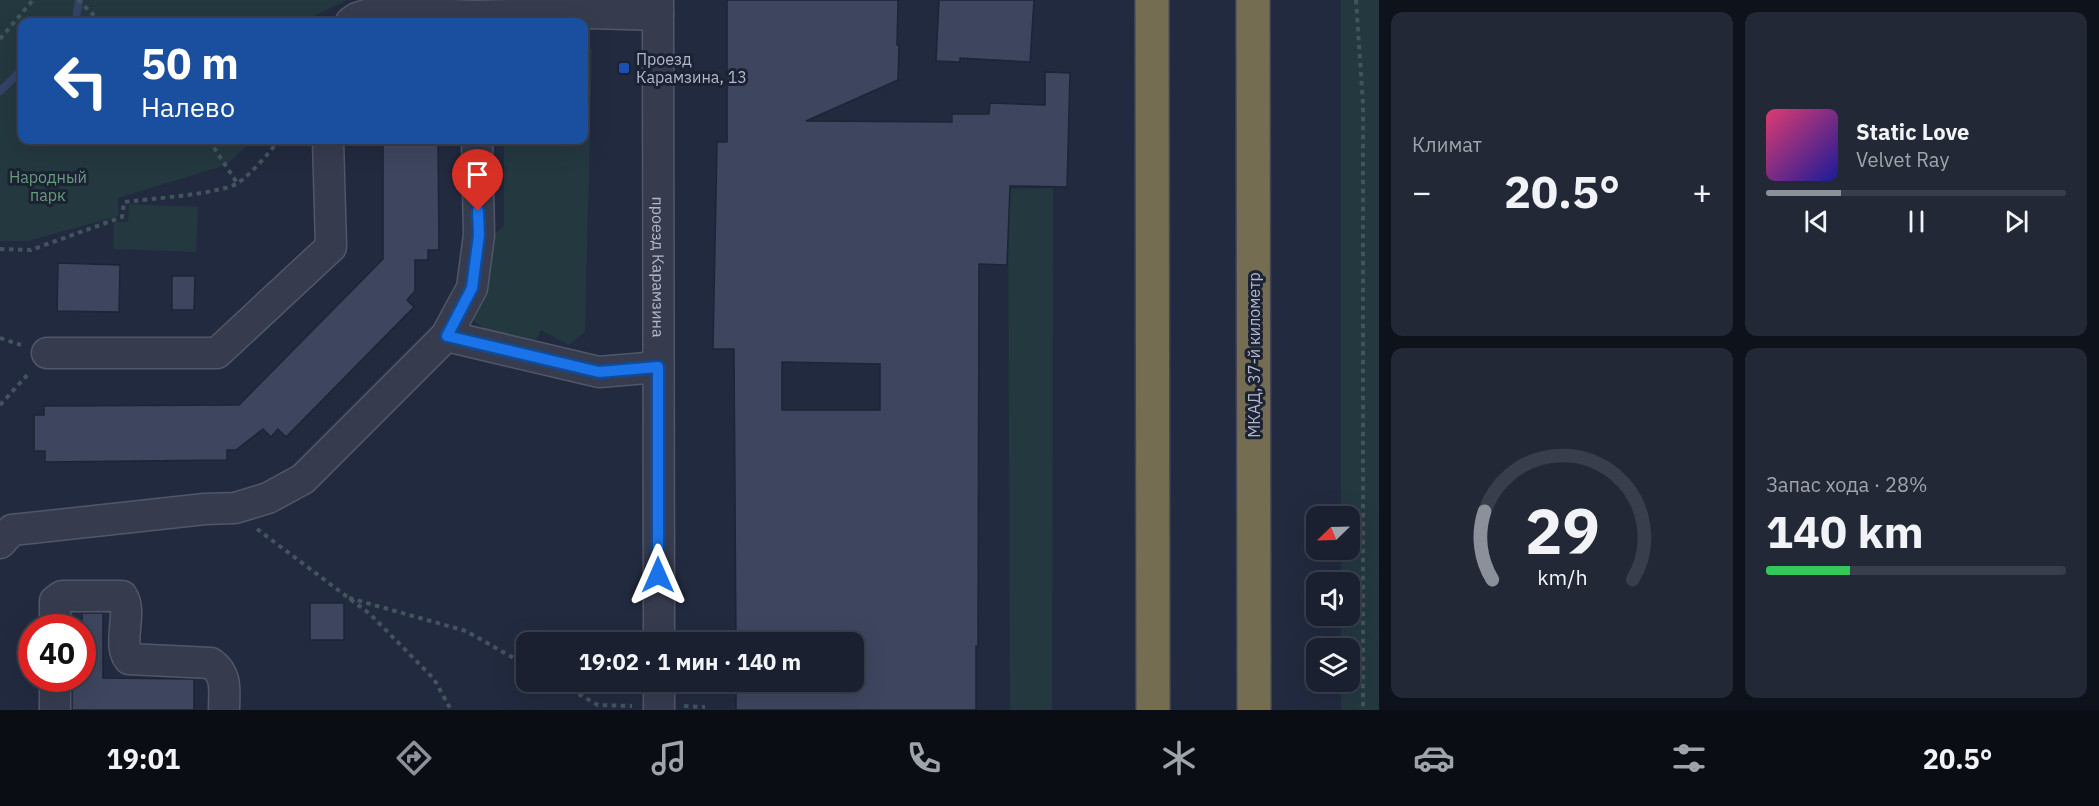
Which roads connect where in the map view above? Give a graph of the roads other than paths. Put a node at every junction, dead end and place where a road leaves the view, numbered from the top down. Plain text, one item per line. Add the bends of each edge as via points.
1 (1152, 0) edge
2 (1253, 0) edge
3 (658, 7) edge
4 (357, 18) edge
5 (461, 18) edge
6 (492, 18) edge
7 (328, 144) edge
8 (477, 144) edge
9 (447, 336) junction
10 (47, 353) road end
11 (658, 367) junction
12 (0, 543) edge
13 (54, 614) edge
14 (659, 632) edge
15 (55, 692) edge
16 (659, 692) edge
17 (34, 710) edge
18 (55, 710) edge
19 (224, 710) edge
20 (659, 710) edge
21 (1153, 710) edge
22 (1254, 710) edge

1 - 21 highway
2 - 22 highway, МКАД, 37-й километр
3 - 6 street
3 - 11 street, проезд Карамзина
4 - 5 street via 376,12
7 - 10 street via 331,248 217,353
8 - 9 street via 479,235 472,288
9 - 11 street via 599,372
9 - 12 street via 303,479 268,498 235,508 12,530
11 - 14 street, проезд Карамзина
13 - 19 street via 55,601 62,596 122,597 129,660 211,663 224,676
15 - 18 street
16 - 20 street
17 - 18 street

